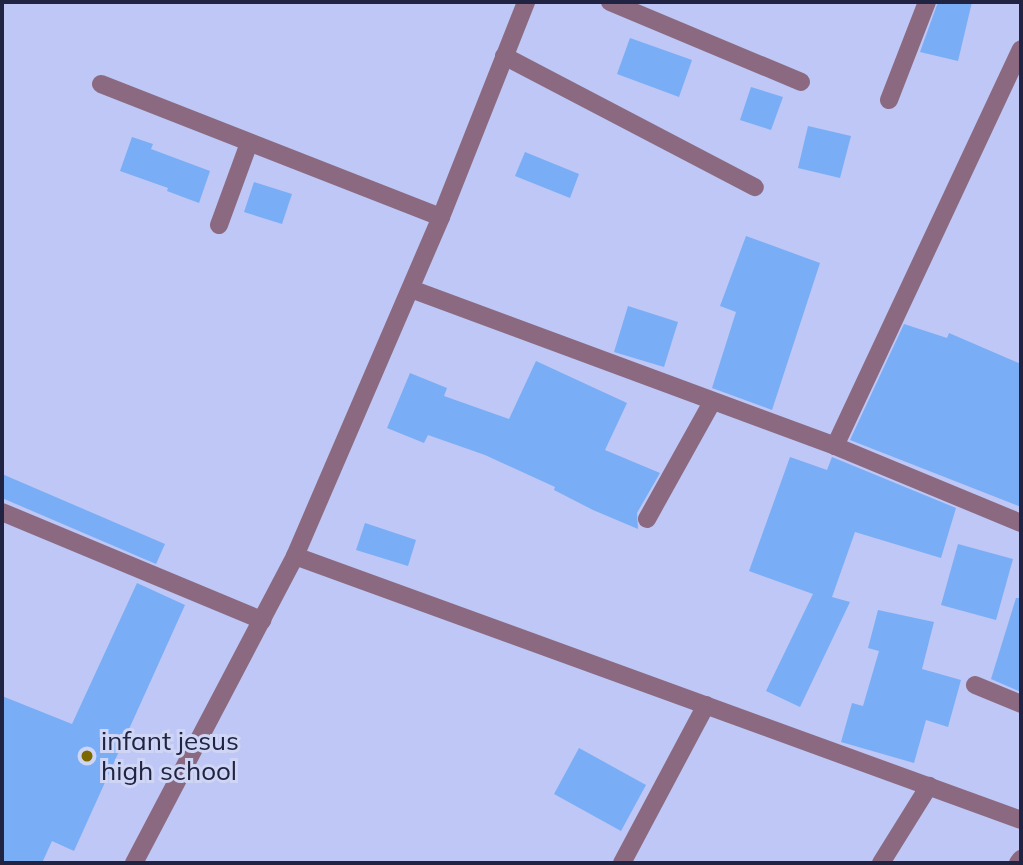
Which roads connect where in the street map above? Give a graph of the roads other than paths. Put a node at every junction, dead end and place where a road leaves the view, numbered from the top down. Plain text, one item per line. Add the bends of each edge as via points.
1 (526, 2) edge
2 (610, 2) edge
3 (927, 2) edge
4 (1020, 53) edge
5 (504, 55) junction
6 (800, 82) dead end
7 (101, 85) dead end
8 (889, 100) dead end
9 (249, 143) junction
10 (755, 187) dead end
11 (442, 217) junction
12 (219, 225) dead end
13 (411, 289) junction
14 (712, 402) junction
15 (835, 446) junction
16 (2, 512) edge
17 (647, 519) dead end
18 (1021, 523) edge
19 (295, 556) junction
20 (262, 620) junction
21 (975, 685) dead end
22 (1021, 704) edge
23 (706, 705) junction
24 (929, 786) junction
25 (1021, 820) edge
26 (134, 863) edge
27 (622, 863) edge
28 (881, 863) edge

1 - 5 street
2 - 6 street
3 - 8 street
4 - 15 street
5 - 10 street
5 - 11 street
7 - 9 street
9 - 11 street
9 - 12 street
11 - 13 street
13 - 14 street
13 - 19 street
14 - 15 street
14 - 17 street
15 - 18 street
16 - 20 street
19 - 20 street
19 - 23 street
20 - 26 street
21 - 22 street
23 - 24 street
23 - 27 street
24 - 25 street
24 - 28 street

